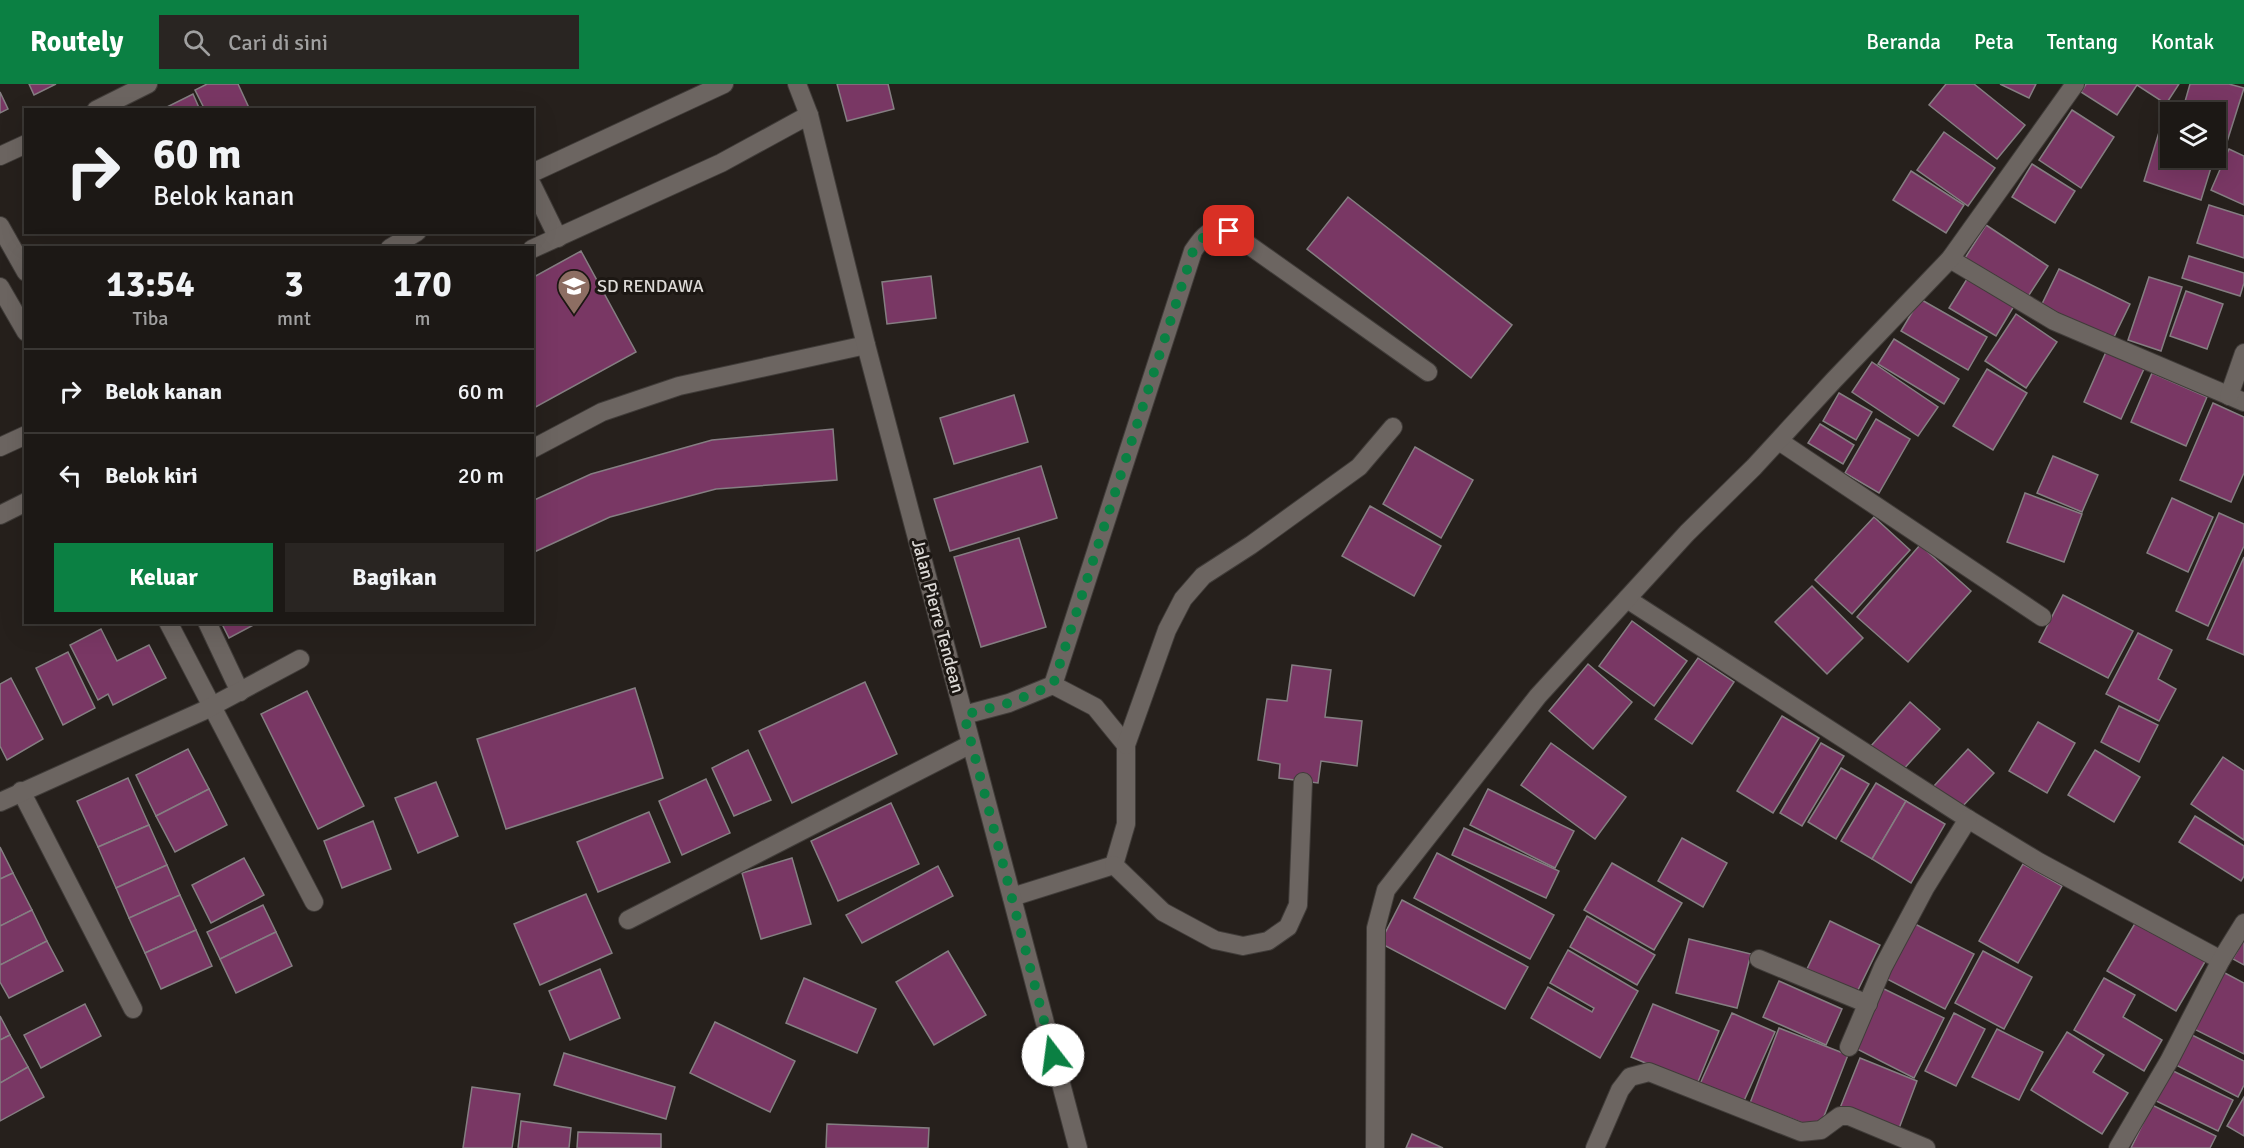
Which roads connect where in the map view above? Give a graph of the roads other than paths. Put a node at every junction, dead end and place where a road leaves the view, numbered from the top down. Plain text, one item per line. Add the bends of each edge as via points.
1 (724, 84) edge
2 (798, 84) edge
3 (2075, 84) edge
4 (144, 85) edge
5 (100, 108) edge
6 (809, 116) junction
7 (24, 145) edge
8 (0, 156) edge
9 (534, 172) edge
10 (534, 189) edge
11 (0, 226) edge
12 (414, 234) edge
13 (558, 238) junction
14 (393, 246) edge
15 (534, 248) edge
16 (1950, 259) junction
17 (24, 268) edge
18 (0, 287) edge
19 (24, 329) edge
20 (866, 345) junction
21 (2244, 353) edge
22 (1428, 372) dead end
23 (2237, 399) edge
24 (1393, 427) dead end
25 (24, 436) edge
26 (1779, 441) junction
27 (0, 447) edge
28 (534, 448) edge
29 (24, 503) edge
30 (0, 515) edge
31 (1627, 599) junction
32 (2042, 617) dead end
33 (169, 624) edge
34 (208, 624) edge
35 (300, 659) dead end
36 (1053, 685) junction
37 (240, 692) junction
38 (212, 706) junction
39 (964, 715) junction
40 (971, 744) junction
41 (1126, 745) junction
42 (1303, 782) dead end
43 (21, 791) junction
44 (0, 802) edge
45 (1968, 819) junction
46 (1113, 865) junction
47 (1012, 897) junction
48 (314, 902) dead end
49 (627, 920) dead end
50 (2244, 923) edge
51 (1760, 959) dead end
52 (2221, 960) junction
53 (1868, 1004) junction
54 (133, 1009) dead end
55 (1849, 1047) dead end
56 (1078, 1148) edge
57 (1375, 1148) edge
58 (1595, 1148) edge
59 (1926, 1148) edge
60 (2118, 1148) edge

1 - 9 street
2 - 6 street, Jalan Pierre Tendean
3 - 16 street
4 - 5 street
6 - 13 street via 721,163
6 - 20 street, Jalan Pierre Tendean
7 - 8 street
10 - 13 street
11 - 17 street
12 - 14 street
13 - 15 street
16 - 23 street via 2054,321
16 - 26 street
18 - 19 street
20 - 28 street via 680,386 602,412
20 - 39 street, Jalan Pierre Tendean
21 - 23 street
22 - 36 street via 1229,231 1220,229 1203,235 1193,251
24 - 41 street via 1359,467 1203,576 1183,599 1167,630
25 - 27 street
26 - 31 street
26 - 32 street
29 - 30 street
31 - 45 street
31 - 57 street via 1538,696 1386,890 1376,928
33 - 38 street
34 - 37 street
35 - 37 street
36 - 39 street via 1009,703
36 - 41 street via 1095,708
37 - 38 street
38 - 43 street
38 - 48 street
39 - 40 street, Jalan Pierre Tendean
40 - 47 street, Jalan Pierre Tendean
40 - 49 street
41 - 46 street via 1126,824
42 - 46 street via 1298,905 1288,927 1268,941 1243,946 1215,940 1163,912
43 - 44 street
43 - 54 street
45 - 52 street via 2049,868
45 - 53 street via 1925,888
46 - 47 street
47 - 56 street, Jalan Pierre Tendean
50 - 52 street
51 - 53 street
52 - 60 street
53 - 55 street
58 - 59 street via 1620,1090 1630,1077 1649,1072 1801,1132 1821,1130 1840,1116 1849,1116

